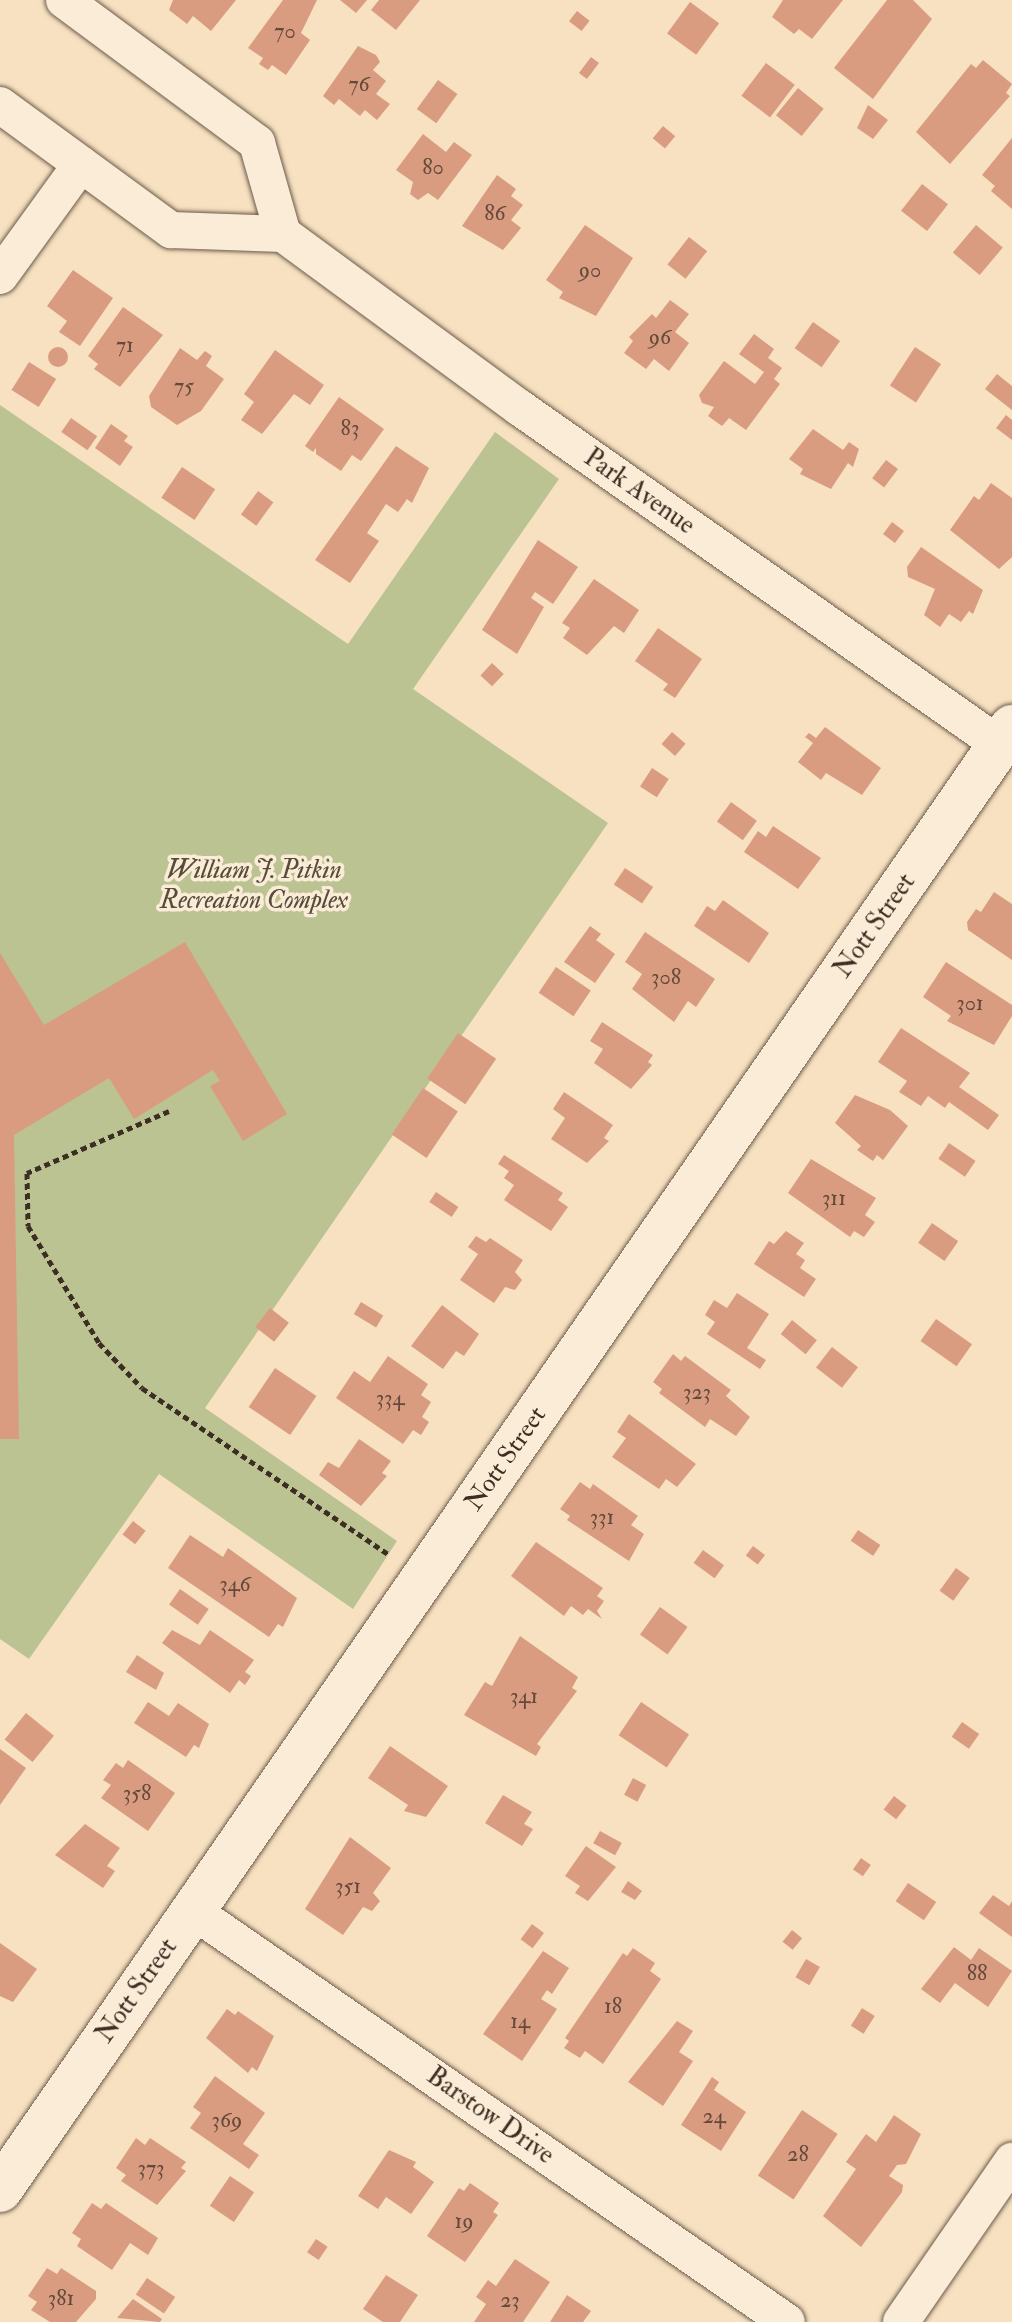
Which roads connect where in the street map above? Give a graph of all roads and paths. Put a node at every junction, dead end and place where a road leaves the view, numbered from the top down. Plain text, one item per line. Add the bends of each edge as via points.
1 (64, 0) edge
2 (0, 105) edge
3 (81, 164) junction
4 (283, 234) junction
5 (0, 276) edge
6 (1006, 736) edge
7 (169, 1111) dead end
8 (388, 1554) dead end
9 (193, 1911) junction
10 (1012, 2161) edge
11 (0, 2190) edge
12 (787, 2322) edge
13 (901, 2322) edge

1 - 4 street via 257,143
2 - 3 street
3 - 4 street via 171,230
3 - 5 street
4 - 6 street, Park Avenue via 520,408
6 - 9 street, Nott Street
7 - 8 path via 27,1173 28,1226 99,1343 133,1380
9 - 11 street, Nott Street
9 - 12 street, Barstow Drive
10 - 13 street

